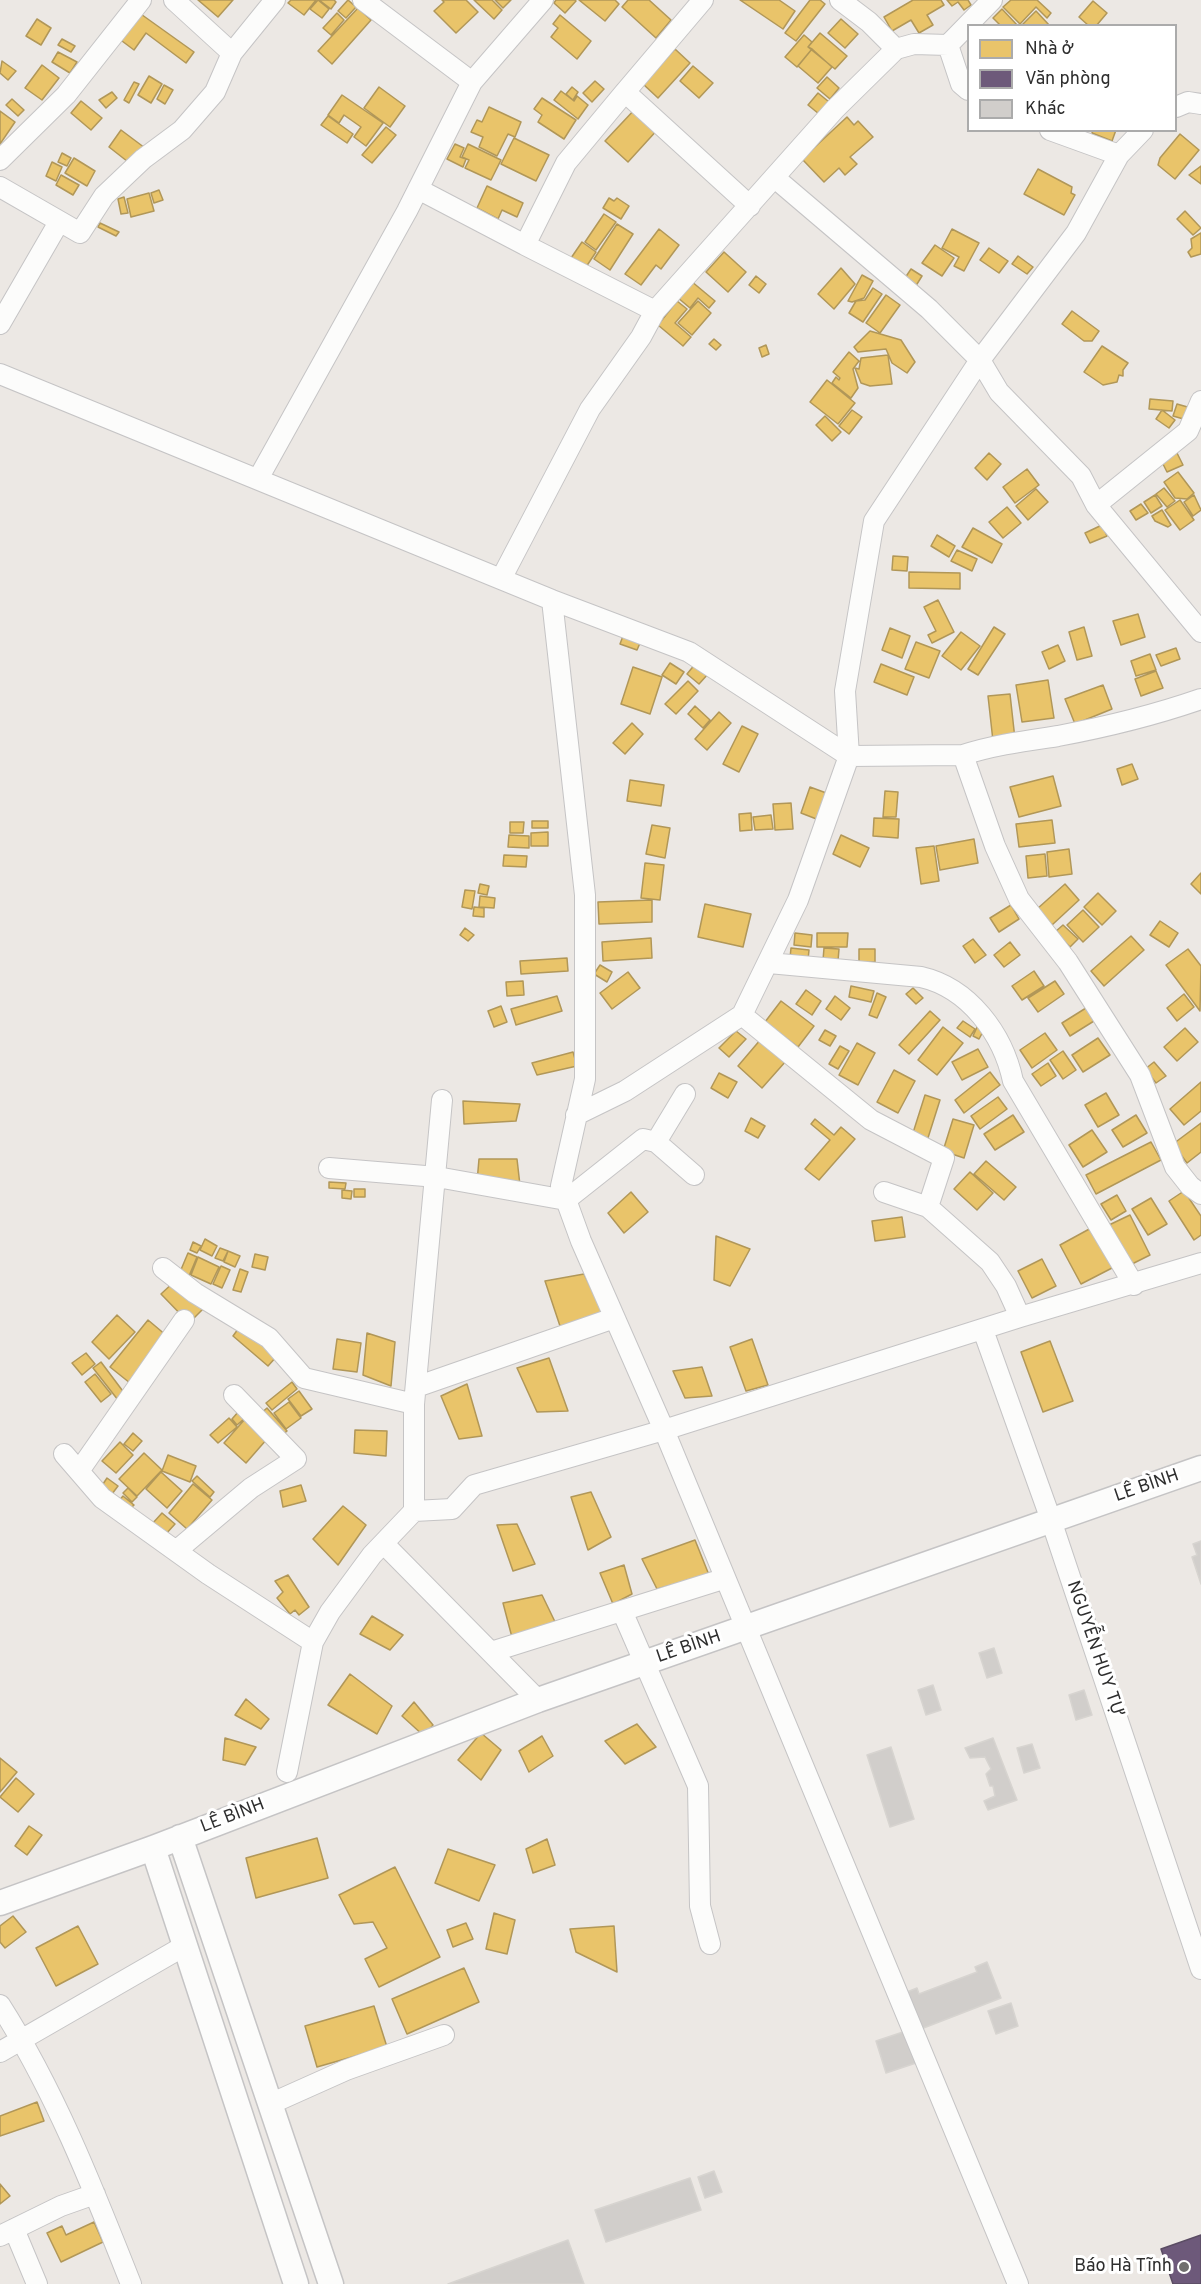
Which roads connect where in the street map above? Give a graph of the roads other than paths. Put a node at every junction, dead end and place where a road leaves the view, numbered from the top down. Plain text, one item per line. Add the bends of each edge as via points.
1 (141, 0) edge
2 (174, 0) edge
3 (275, 0) edge
4 (363, 0) edge
5 (543, 0) edge
6 (703, 0) edge
7 (840, 0) edge
8 (992, 0) edge
9 (969, 24) edge
10 (967, 26) edge
11 (948, 45) junction
12 (896, 49) junction
13 (232, 53) junction
14 (472, 82) junction
15 (967, 88) edge
16 (625, 92) junction
17 (1201, 104) edge
18 (1177, 107) edge
19 (1056, 132) edge
20 (1141, 132) edge
21 (1119, 154) junction
22 (0, 160) edge
23 (775, 178) junction
24 (0, 187) edge
25 (418, 189) junction
26 (750, 206) junction
27 (59, 222) junction
28 (525, 245) junction
29 (655, 311) junction
30 (0, 324) edge
31 (980, 360) junction
32 (0, 374) edge
33 (1201, 401) edge
34 (258, 479) junction
35 (1096, 505) junction
36 (501, 579) junction
37 (552, 600) junction
38 (1201, 632) edge
39 (1201, 699) edge
40 (963, 755) junction
41 (849, 756) junction
42 (769, 963) junction
43 (742, 1015) junction
44 (685, 1094) dead end
45 (442, 1100) dead end
46 (576, 1115) junction
47 (656, 1142) junction
48 (329, 1168) dead end
49 (694, 1175) dead end
50 (436, 1177) junction
51 (884, 1192) dead end
52 (1201, 1194) edge
53 (566, 1200) junction
54 (928, 1207) junction
55 (1201, 1263) edge
56 (162, 1268) dead end
57 (1134, 1285) junction
58 (1020, 1317) junction
59 (614, 1318) junction
60 (184, 1320) dead end
61 (984, 1330) junction
62 (234, 1395) dead end
63 (415, 1395) junction
64 (664, 1430) junction
65 (64, 1454) dead end
66 (1201, 1468) edge
67 (79, 1471) junction
68 (414, 1511) junction
69 (1051, 1520) junction
70 (384, 1544) junction
71 (176, 1551) junction
72 (723, 1579) junction
73 (622, 1611) junction
74 (744, 1629) junction
75 (313, 1642) junction
76 (491, 1652) junction
77 (645, 1663) junction
78 (538, 1700) junction
79 (287, 1772) dead end
80 (180, 1837) junction
81 (153, 1848) junction
82 (0, 1903) edge
83 (710, 1944) dead end
84 (186, 1945) junction
85 (1201, 1969) edge
86 (0, 2004) edge
87 (444, 2036) dead end
88 (22, 2040) junction
89 (0, 2052) edge
90 (270, 2104) junction
91 (95, 2194) junction
92 (7, 2232) edge
93 (37, 2284) edge
94 (131, 2284) edge
95 (296, 2284) edge
96 (331, 2284) edge
97 (1018, 2284) edge

1 - 22 street via 66,95
2 - 13 street
3 - 13 street
4 - 14 street
5 - 14 street
6 - 16 street
7 - 12 street
8 - 9 street
10 - 11 street
11 - 12 street via 915,44
11 - 15 street via 961,84
12 - 23 street via 835,109
13 - 27 street via 215,92 182,130 143,159 104,196 80,233
14 - 25 street
16 - 26 street
16 - 28 street via 566,163
17 - 18 street via 1188,102
19 - 21 street
20 - 21 street
21 - 31 street via 1076,233
23 - 26 street
23 - 31 street via 929,309
24 - 27 street
25 - 28 street
25 - 34 street
26 - 29 street
27 - 30 street
28 - 29 street
29 - 36 street via 590,409
31 - 35 street via 999,392 1081,476
31 - 41 street via 874,521 845,691
32 - 34 street
33 - 35 street via 1188,431
34 - 36 street
35 - 38 street
36 - 37 street
37 - 41 street via 688,652
37 - 46 street via 585,895 585,1079
39 - 40 street via 1161,713
40 - 41 street
40 - 52 street via 995,846 1019,899 1068,962 1140,1075 1175,1167
41 - 42 street via 798,900
42 - 43 street
42 - 57 street via 921,976 941,981 964,997 996,1035 1008,1057 1013,1081
43 - 46 street via 625,1091
43 - 54 street via 871,1120 944,1158
44 - 47 street
45 - 50 street
46 - 53 street via 561,1186
47 - 49 street
47 - 53 street via 643,1139
48 - 50 street
50 - 53 street
50 - 63 street
51 - 54 street
53 - 59 street
54 - 58 street via 990,1262
55 - 57 street
56 - 63 street via 269,1338 304,1378
57 - 58 street
58 - 61 street
59 - 63 street
59 - 64 street
60 - 67 street
61 - 64 street
61 - 69 street, NGUYỄN HUY TỰ
62 - 71 street via 296,1460 251,1488
63 - 68 street
64 - 68 street via 474,1485 452,1509
64 - 72 street
65 - 67 street
66 - 69 street, LÊ BÌNH
67 - 71 street via 102,1498
68 - 70 street
69 - 74 street, LÊ BÌNH
69 - 85 street, NGUYỄN HUY TỰ
70 - 75 street via 330,1612
70 - 76 street
71 - 75 street
72 - 73 street
72 - 74 street
73 - 76 street
73 - 77 street
74 - 77 street, LÊ BÌNH
74 - 97 street
75 - 79 street
76 - 78 street
77 - 78 street, LÊ BÌNH
77 - 83 street via 698,1786 700,1906
78 - 80 street, LÊ BÌNH
80 - 81 street, LÊ BÌNH
80 - 90 street, LÊ BÌNH
81 - 82 street, LÊ BÌNH
81 - 84 street
84 - 88 street
84 - 95 street
86 - 88 street
87 - 90 street via 346,2070
88 - 89 street
88 - 91 street
90 - 96 street, LÊ BÌNH
91 - 92 street
91 - 94 street
92 - 93 street

